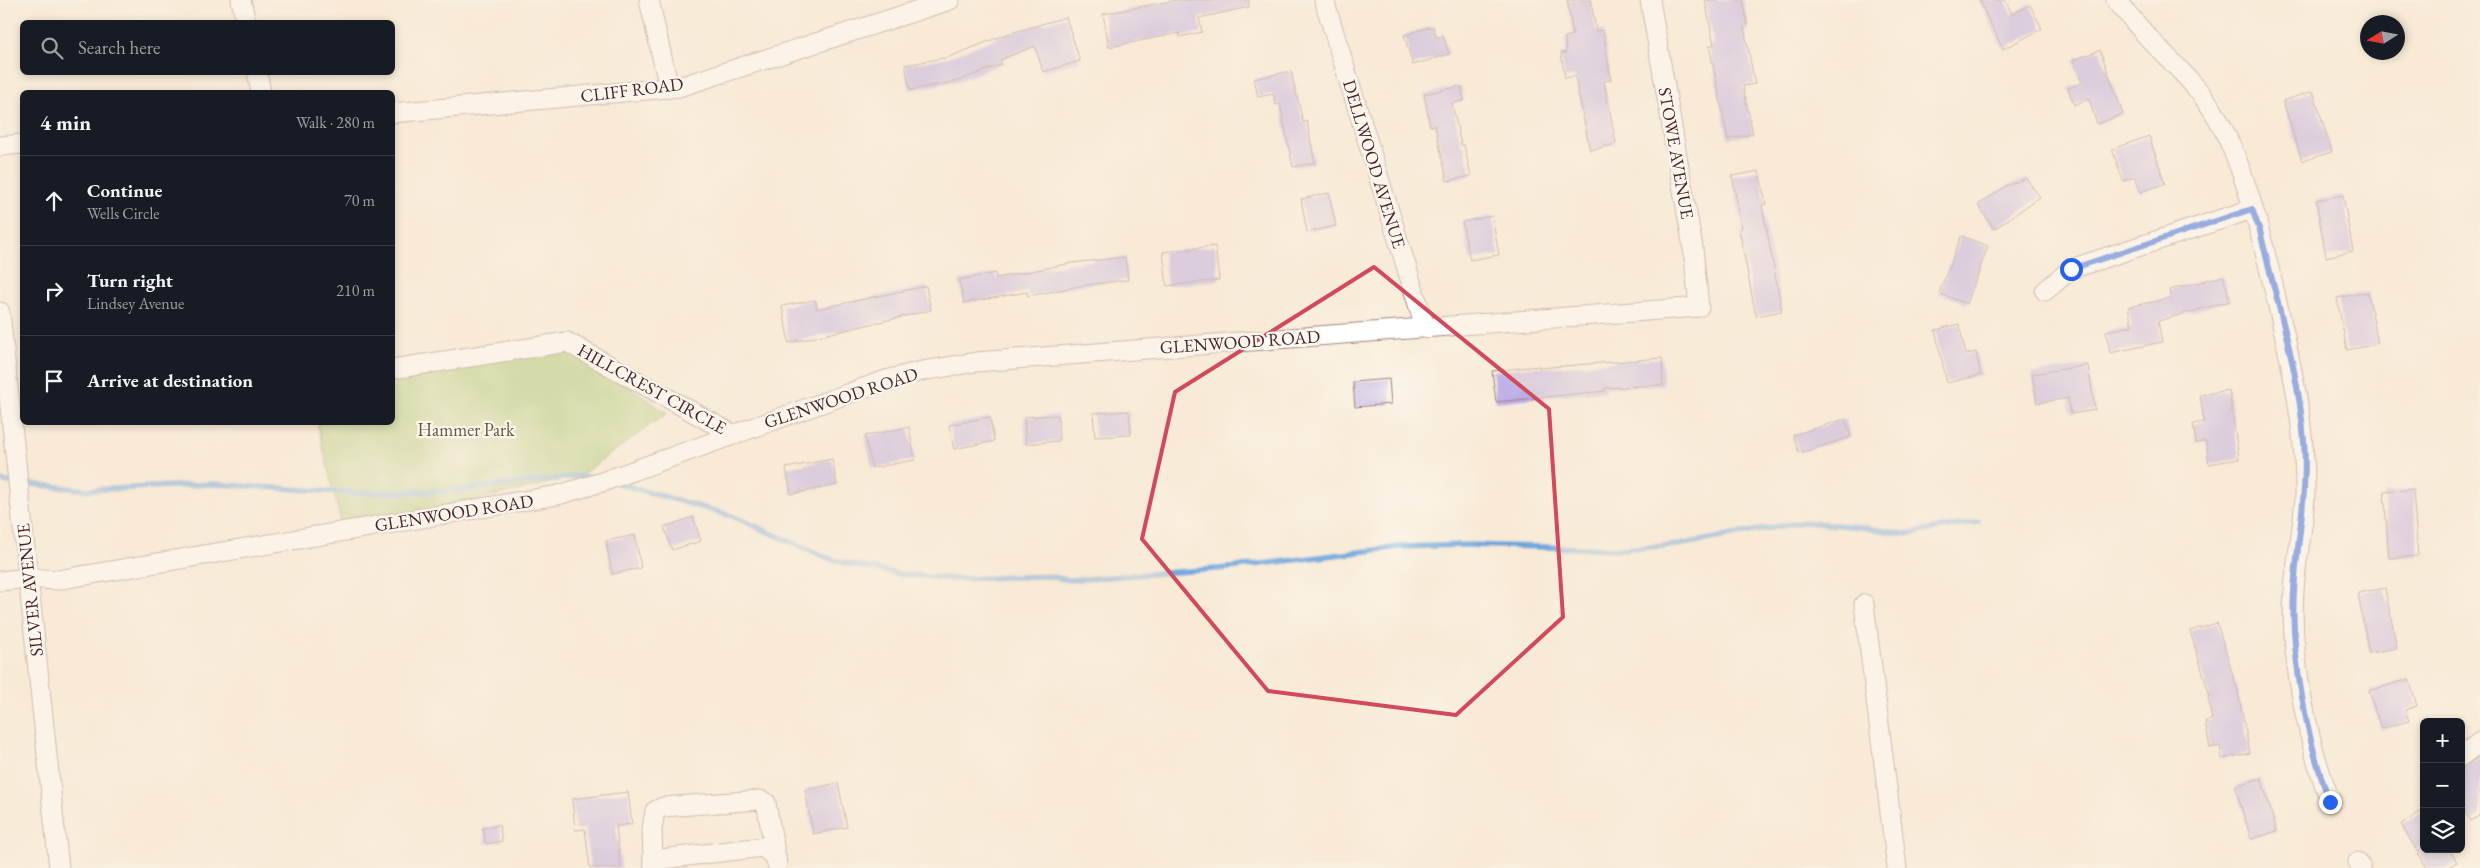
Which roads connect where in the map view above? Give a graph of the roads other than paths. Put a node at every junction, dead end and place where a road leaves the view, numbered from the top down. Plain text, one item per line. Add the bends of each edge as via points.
1 (241, 0) edge
2 (649, 0) edge
3 (950, 0) edge
4 (1324, 0) edge
5 (1650, 0) edge
6 (2116, 0) edge
7 (246, 20) edge
8 (258, 75) edge
9 (669, 88) junction
10 (261, 90) edge
11 (395, 113) edge
12 (20, 144) edge
13 (0, 146) edge
14 (2252, 209) junction
15 (2045, 291) dead end
16 (1699, 307) joint
17 (0, 312) edge
18 (1425, 328) junction
19 (395, 370) edge
20 (734, 435) junction
21 (29, 578) junction
22 (0, 581) edge
23 (1864, 604) dead end
24 (2480, 742) edge
25 (2465, 753) edge
26 (2330, 802) dead end
27 (777, 863) edge
28 (654, 864) edge
29 (59, 868) edge
30 (1897, 868) edge

1 - 7 street
2 - 9 street
3 - 9 street, CLIFF ROAD
4 - 18 street, DELLWOOD AVENUE
5 - 16 street, STOWE AVENUE via 1693,248
6 - 14 street via 2176,64 2216,116 2233,150
8 - 10 street
9 - 11 street, CLIFF ROAD
12 - 13 street
14 - 15 street via 2071,269
14 - 26 street via 2293,372 2304,441 2305,494 2294,592 2296,652 2308,727
16 - 18 street, GLENWOOD ROAD
17 - 21 street, SILVER AVENUE
18 - 20 street, GLENWOOD ROAD via 976,362 886,380
19 - 20 street, HILLCREST CIRCLE via 567,342
20 - 21 street, GLENWOOD ROAD via 558,496 57,580
21 - 22 street, GLENWOOD ROAD
21 - 29 street, SILVER AVENUE
23 - 30 street
24 - 25 street
27 - 28 street via 763,847
27 - 28 street via 766,803 760,800 655,811 652,829

